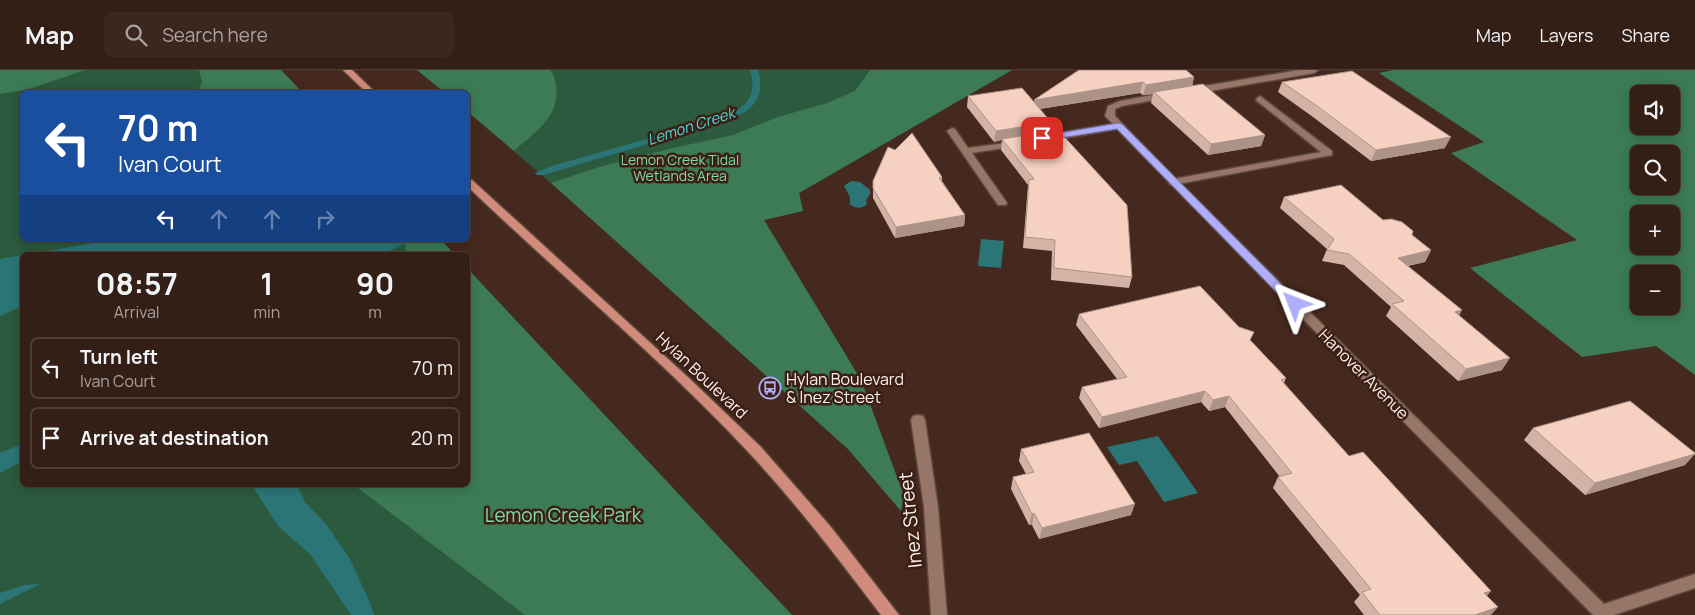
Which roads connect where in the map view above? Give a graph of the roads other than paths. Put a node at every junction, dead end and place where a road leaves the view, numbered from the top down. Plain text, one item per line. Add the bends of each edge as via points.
1 (347, 70) edge
2 (1314, 70) edge
3 (370, 90) edge
4 (1260, 99) dead end
5 (1118, 126) junction
6 (952, 131) dead end
7 (966, 151) junction
8 (1173, 182) junction
9 (470, 184) edge
10 (1002, 203) dead end
11 (918, 420) dead end
12 (1695, 581) edge
13 (1603, 614) edge
14 (891, 615) edge
15 (939, 615) edge

1 - 3 main road
2 - 5 street, Hanover Avenue via 1120,104 1111,108 1110,116
4 - 8 street via 1329,152
5 - 7 street
5 - 8 street, Hanover Avenue
6 - 7 street
7 - 10 street
8 - 13 street, Hanover Avenue
9 - 14 main road, Hylan Boulevard via 757,452
11 - 15 street, Inez Street via 931,507
12 - 13 street

